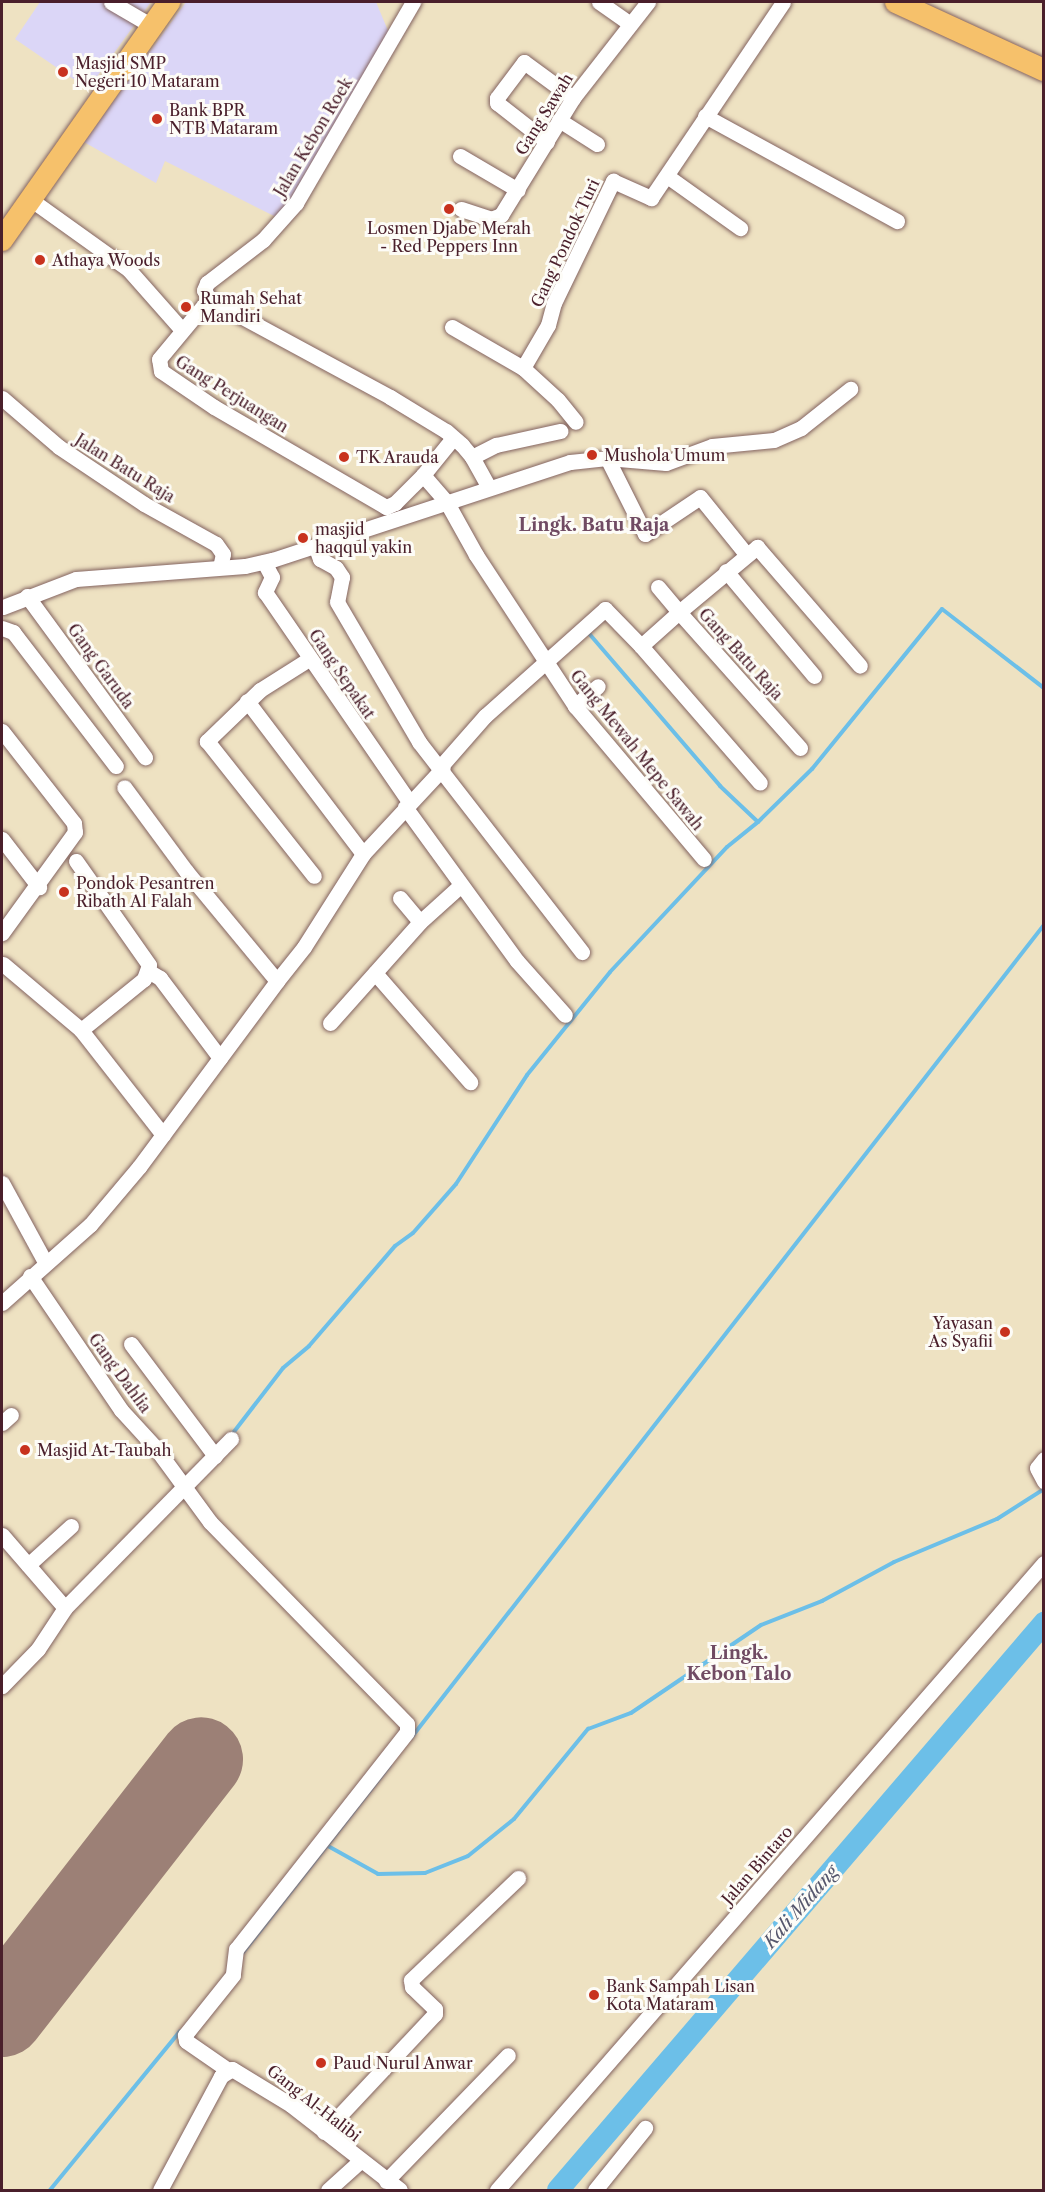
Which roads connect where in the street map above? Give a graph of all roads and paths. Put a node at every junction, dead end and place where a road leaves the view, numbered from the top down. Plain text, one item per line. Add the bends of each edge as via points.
1 (111, 2) edge
2 (169, 2) edge
3 (413, 2) edge
4 (599, 2) edge
5 (648, 2) edge
6 (783, 2) edge
7 (896, 2) edge
8 (630, 24) junction
9 (152, 26) junction
10 (1044, 70) edge
11 (573, 98) junction
12 (705, 116) junction
13 (559, 120) junction
14 (547, 142) junction
15 (597, 144) dead end
16 (460, 156) dead end
17 (667, 176) junction
18 (519, 190) junction
19 (30, 199) junction
20 (461, 209) dead end
21 (897, 221) dead end
22 (740, 228) dead end
23 (2, 240) edge
24 (209, 298) junction
25 (453, 327) dead end
26 (182, 330) junction
27 (523, 368) junction
28 (850, 389) dead end
29 (2, 398) edge
30 (576, 422) dead end
31 (560, 431) dead end
32 (453, 438) junction
33 (472, 457) junction
34 (608, 458) junction
35 (423, 475) junction
36 (489, 488) junction
37 (446, 501) junction
38 (316, 548) junction
39 (746, 554) junction
40 (264, 562) junction
41 (220, 567) junction
42 (726, 571) junction
43 (658, 587) dead end
44 (27, 596) junction
45 (3, 607) dead end
46 (679, 612) junction
47 (2, 628) edge
48 (641, 646) junction
49 (309, 659) junction
50 (548, 663) junction
51 (860, 666) dead end
52 (814, 676) dead end
53 (598, 686) dead end
54 (247, 701) junction
55 (574, 706) junction
56 (2, 731) edge
57 (800, 748) dead end
58 (145, 757) dead end
59 (116, 766) dead end
60 (442, 767) junction
61 (760, 783) dead end
62 (124, 787) dead end
63 (408, 805) junction
64 (2, 839) edge
65 (363, 854) junction
66 (704, 859) dead end
67 (76, 861) dead end
68 (314, 876) dead end
69 (460, 885) junction
70 (39, 886) junction
71 (400, 898) dead end
72 (420, 922) junction
73 (2, 933) edge
74 (582, 952) dead end
75 (3, 964) dead end
76 (148, 971) junction
77 (375, 973) junction
78 (277, 981) junction
79 (565, 1015) dead end
80 (330, 1023) dead end
81 (81, 1030) junction
82 (220, 1058) junction
83 (470, 1082) dead end
84 (163, 1135) junction
85 (2, 1183) edge
86 (45, 1262) junction
87 (30, 1276) junction
88 (2, 1303) edge
89 (131, 1344) dead end
90 (231, 1439) dead end
91 (215, 1456) junction
92 (1044, 1459) edge
93 (1043, 1481) edge
94 (186, 1487) junction
95 (71, 1526) dead end
96 (2, 1535) edge
97 (1044, 1563) edge
98 (28, 1565) junction
99 (65, 1608) junction
100 (2, 1686) edge
101 (518, 1878) dead end
102 (508, 2055) dead end
103 (228, 2070) junction
104 (645, 2128) dead end
105 (324, 2132) junction
106 (359, 2162) junction
107 (386, 2181) junction
108 (160, 2190) edge
109 (328, 2190) edge
110 (400, 2190) edge
111 (497, 2190) edge
112 (595, 2190) edge

1 - 9 street
2 - 9 highway
3 - 24 street, Jalan Kebon Roek via 296,203 263,240 207,283 204,291
4 - 8 street
5 - 8 street, Gang Sawah
6 - 12 street, Gang Pondok Turi
7 - 10 highway
8 - 11 street, Gang Sawah
9 - 19 highway
11 - 13 street, Gang Sawah
11 - 14 street via 524,62 497,98 497,103
12 - 17 street, Gang Pondok Turi
12 - 21 street
13 - 14 street, Gang Sawah
13 - 15 street
14 - 18 street, Gang Sawah
16 - 18 street
17 - 22 street
17 - 27 street, Gang Pondok Turi via 649,199 613,181 554,303 540,342
18 - 20 street, Gang Sawah via 497,219
19 - 23 highway
19 - 26 street via 129,270
24 - 26 street, Gang Perjuangan
24 - 32 street via 370,385
25 - 27 street
26 - 35 street, Gang Perjuangan via 159,359 158,366 214,407 386,507
27 - 30 street
28 - 34 street via 801,428 774,440 712,446 666,463
29 - 41 street, Jalan Batu Raja via 59,447 144,504 218,546 223,556
31 - 33 street via 496,445
32 - 33 street
32 - 35 street, Gang Perjuangan
33 - 36 street
34 - 36 street via 570,462
34 - 39 street via 645,534 700,497
35 - 37 street, Gang Mewah Mepe Sawah
36 - 37 street
37 - 38 street
37 - 50 street, Gang Mewah Mepe Sawah via 482,565
38 - 40 street
38 - 60 street via 320,559 336,568 342,577 337,602 419,742
39 - 42 street
39 - 51 street via 752,549 762,550
40 - 41 street
40 - 49 street, Gang Sepakat via 272,577 265,592
41 - 44 street via 75,579
42 - 46 street
42 - 52 street
43 - 46 street
44 - 45 street
44 - 58 street, Gang Garuda
46 - 48 street, Gang Batu Raja
46 - 57 street, Gang Batu Raja
47 - 59 street via 13,632
48 - 50 street via 605,609
48 - 61 street
49 - 54 street
49 - 63 street, Gang Sepakat
50 - 55 street, Gang Mewah Mepe Sawah
50 - 60 street via 485,716
53 - 55 street
54 - 65 street
54 - 68 street via 209,738 207,745
55 - 66 street, Gang Mewah Mepe Sawah
56 - 70 street via 74,823 72,840
60 - 63 street
60 - 74 street
62 - 78 street via 186,871
63 - 65 street
63 - 69 street, Gang Sepakat
64 - 70 street
65 - 78 street via 304,947
67 - 76 street via 147,960
69 - 72 street
69 - 79 street, Gang Sepakat via 517,961
70 - 73 street
71 - 72 street
72 - 77 street
75 - 81 street via 36,996
76 - 81 street
76 - 82 street via 160,978
77 - 80 street
77 - 83 street
78 - 82 street
81 - 84 street
82 - 84 street
84 - 86 street via 90,1225
85 - 86 street
86 - 87 street
87 - 88 street
87 - 94 street, Gang Dahlia via 121,1410
89 - 91 street
90 - 91 street
91 - 94 street
92 - 93 street via 1038,1468
94 - 99 street
94 - 103 street, Gang Dahlia via 210,1522 407,1724 407,1729 236,1948 233,1975 185,2035 186,2041
95 - 98 street
96 - 98 street
97 - 111 street, Jalan Bintaro
98 - 99 street
99 - 100 street via 38,1649
101 - 105 street via 411,1980 435,2013
102 - 107 street
103 - 105 street, Gang Al-Halibi via 238,2070 264,2086
103 - 108 street
104 - 112 street
105 - 106 street, Gang Al-Halibi
106 - 107 street, Gang Al-Halibi
106 - 109 street
107 - 110 street, Gang Al-Halibi

